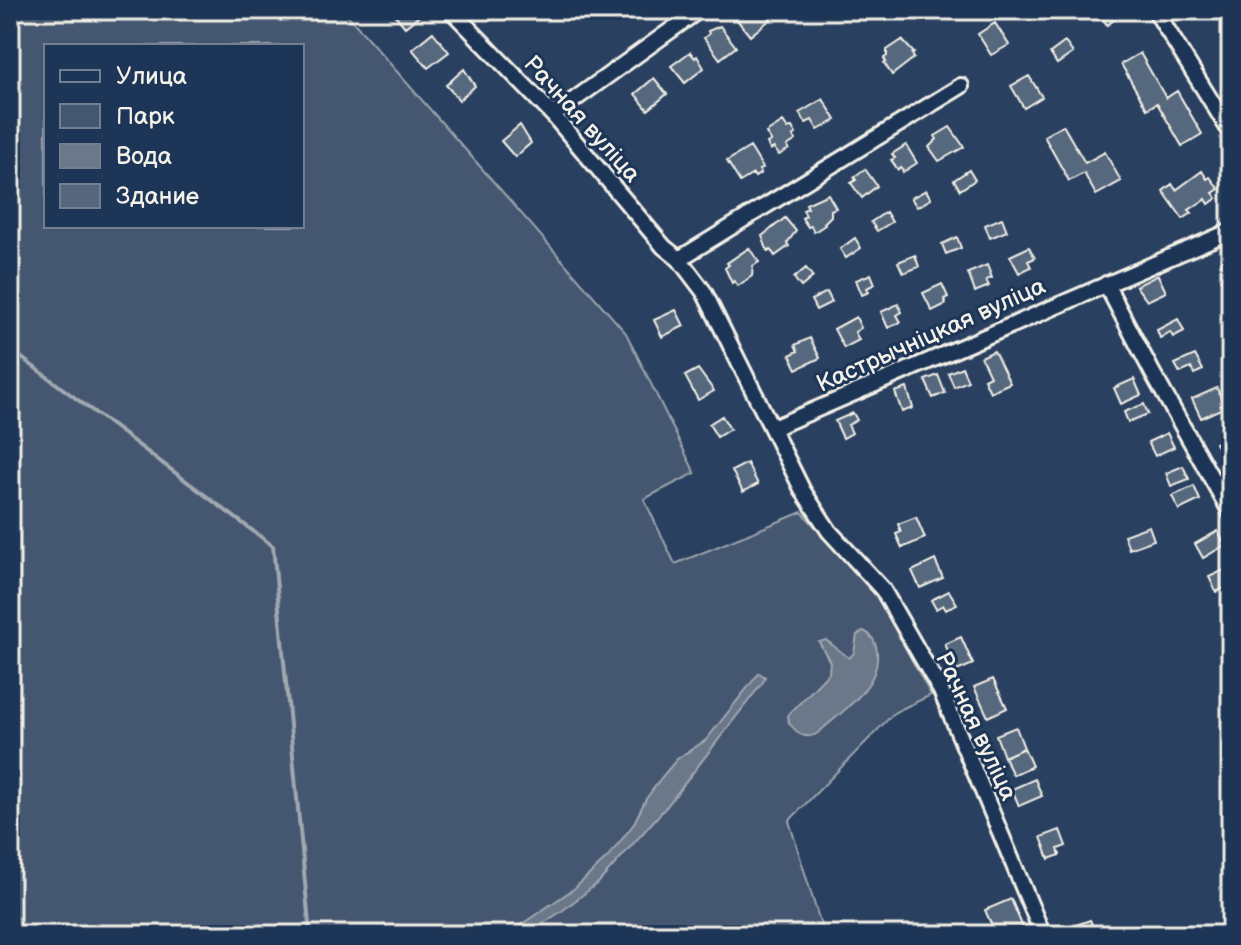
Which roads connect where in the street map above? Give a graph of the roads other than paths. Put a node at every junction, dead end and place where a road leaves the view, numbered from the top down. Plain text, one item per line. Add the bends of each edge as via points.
1 (699, 10) edge
2 (1155, 10) edge
3 (457, 12) edge
4 (961, 86) dead end
5 (553, 115) junction
6 (1231, 133) edge
7 (1231, 231) edge
8 (679, 259) junction
9 (1106, 284) junction
10 (773, 428) junction
11 (1231, 513) edge
12 (1043, 935) edge

1 - 5 street
2 - 6 street
3 - 5 street, Рачная вуліца
4 - 8 street
5 - 8 street, Рачная вуліца
7 - 9 street, Кастрычніцкая вуліца
8 - 10 street, Рачная вуліца via 704,292
9 - 10 street, Кастрычніцкая вуліца
9 - 11 street
10 - 12 street, Рачная вуліца via 803,491 829,531 883,590 941,691

